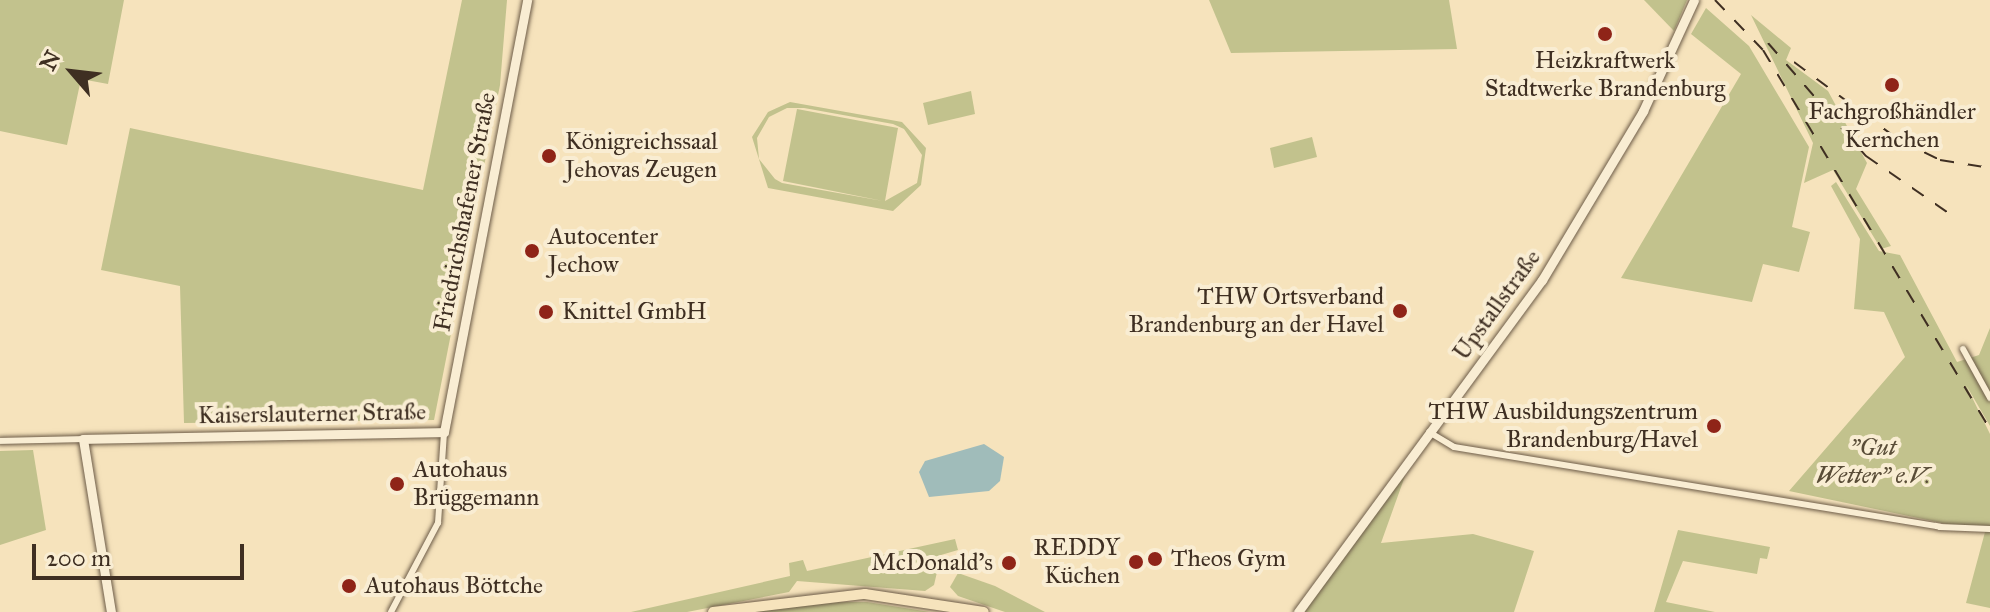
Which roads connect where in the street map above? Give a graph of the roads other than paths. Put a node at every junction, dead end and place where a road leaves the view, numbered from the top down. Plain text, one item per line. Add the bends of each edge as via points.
1 (527, 0) edge
2 (1694, 0) edge
3 (1963, 349) dead end
4 (1990, 398) edge
5 (444, 432) junction
6 (1429, 432) junction
7 (83, 439) junction
8 (0, 441) edge
9 (1990, 529) edge
10 (939, 605) junction
11 (111, 612) edge
12 (391, 612) edge
13 (713, 612) edge
14 (951, 612) edge
15 (984, 612) edge
16 (1298, 612) edge

1 - 5 street, Friedrichshafener Straße
2 - 6 street, Upstallstraße via 1594,199
3 - 4 street
5 - 7 street, Kaiserslauterner Straße
5 - 12 street, Kaiserslauterner Straße via 438,523
6 - 9 street via 1454,447 1940,527
6 - 16 street, Upstallstraße
7 - 8 street
7 - 11 street
10 - 13 main road via 865,594
10 - 14 main road
10 - 15 main road

